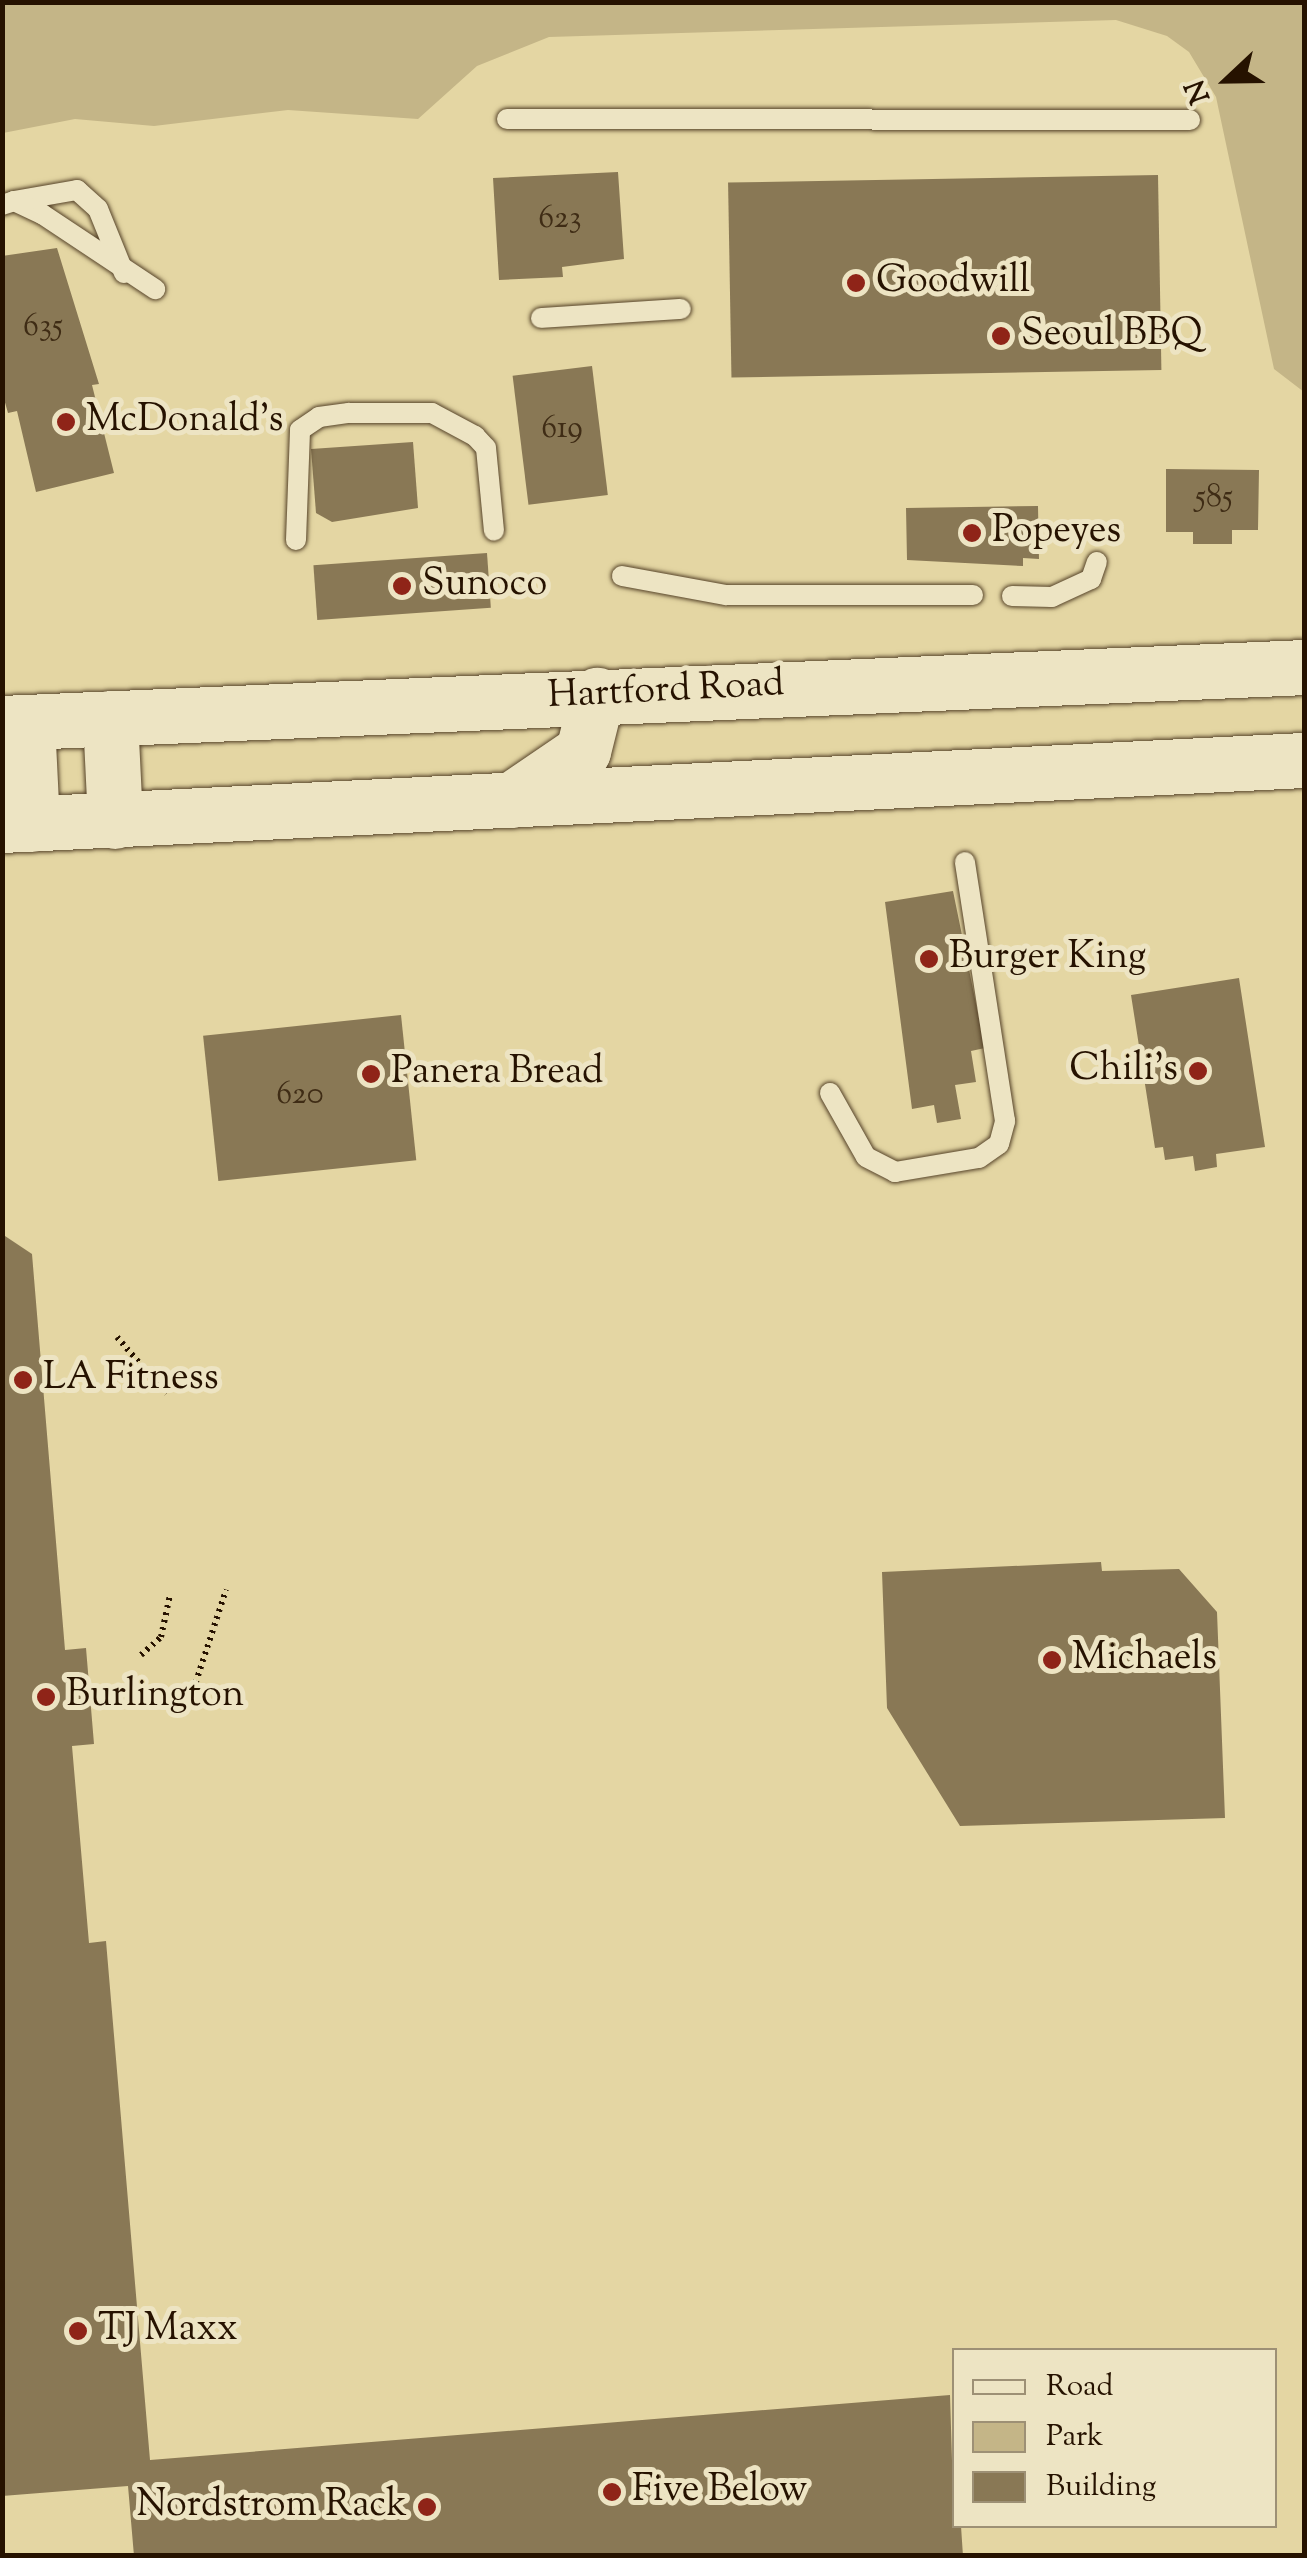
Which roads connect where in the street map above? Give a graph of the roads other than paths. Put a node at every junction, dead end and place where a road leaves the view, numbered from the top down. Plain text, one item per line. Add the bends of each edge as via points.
1 (507, 119) dead end
2 (1190, 120) dead end
3 (8, 203) edge
4 (124, 274) junction
5 (155, 289) dead end
6 (681, 310) dead end
7 (541, 318) dead end
8 (494, 531) dead end
9 (296, 540) dead end
10 (1097, 562) dead end
11 (622, 576) dead end
12 (974, 595) dead end
13 (1012, 596) dead end
14 (1304, 667) edge
15 (598, 695) junction
16 (110, 718) junction
17 (15, 722) edge
18 (1304, 760) edge
19 (508, 802) junction
20 (114, 821) junction
21 (17, 824) edge
22 (965, 862) dead end
23 (830, 1092) dead end

1 - 2 lane
3 - 4 lane
3 - 4 lane via 77,190 98,208
4 - 5 lane
6 - 7 lane
8 - 9 lane via 486,448 475,436 432,413 350,413 318,416 300,430
10 - 13 lane via 1091,579 1052,597
11 - 12 lane via 726,595
14 - 15 main road, Hartford Road
15 - 16 main road, Hartford Road
15 - 19 main road via 583,751
16 - 17 main road, Hartford Road
16 - 20 main road
17 - 21 main road
18 - 19 main road
19 - 20 main road
20 - 21 main road
22 - 23 lane via 1005,1120 999,1144 979,1158 895,1172 866,1156

